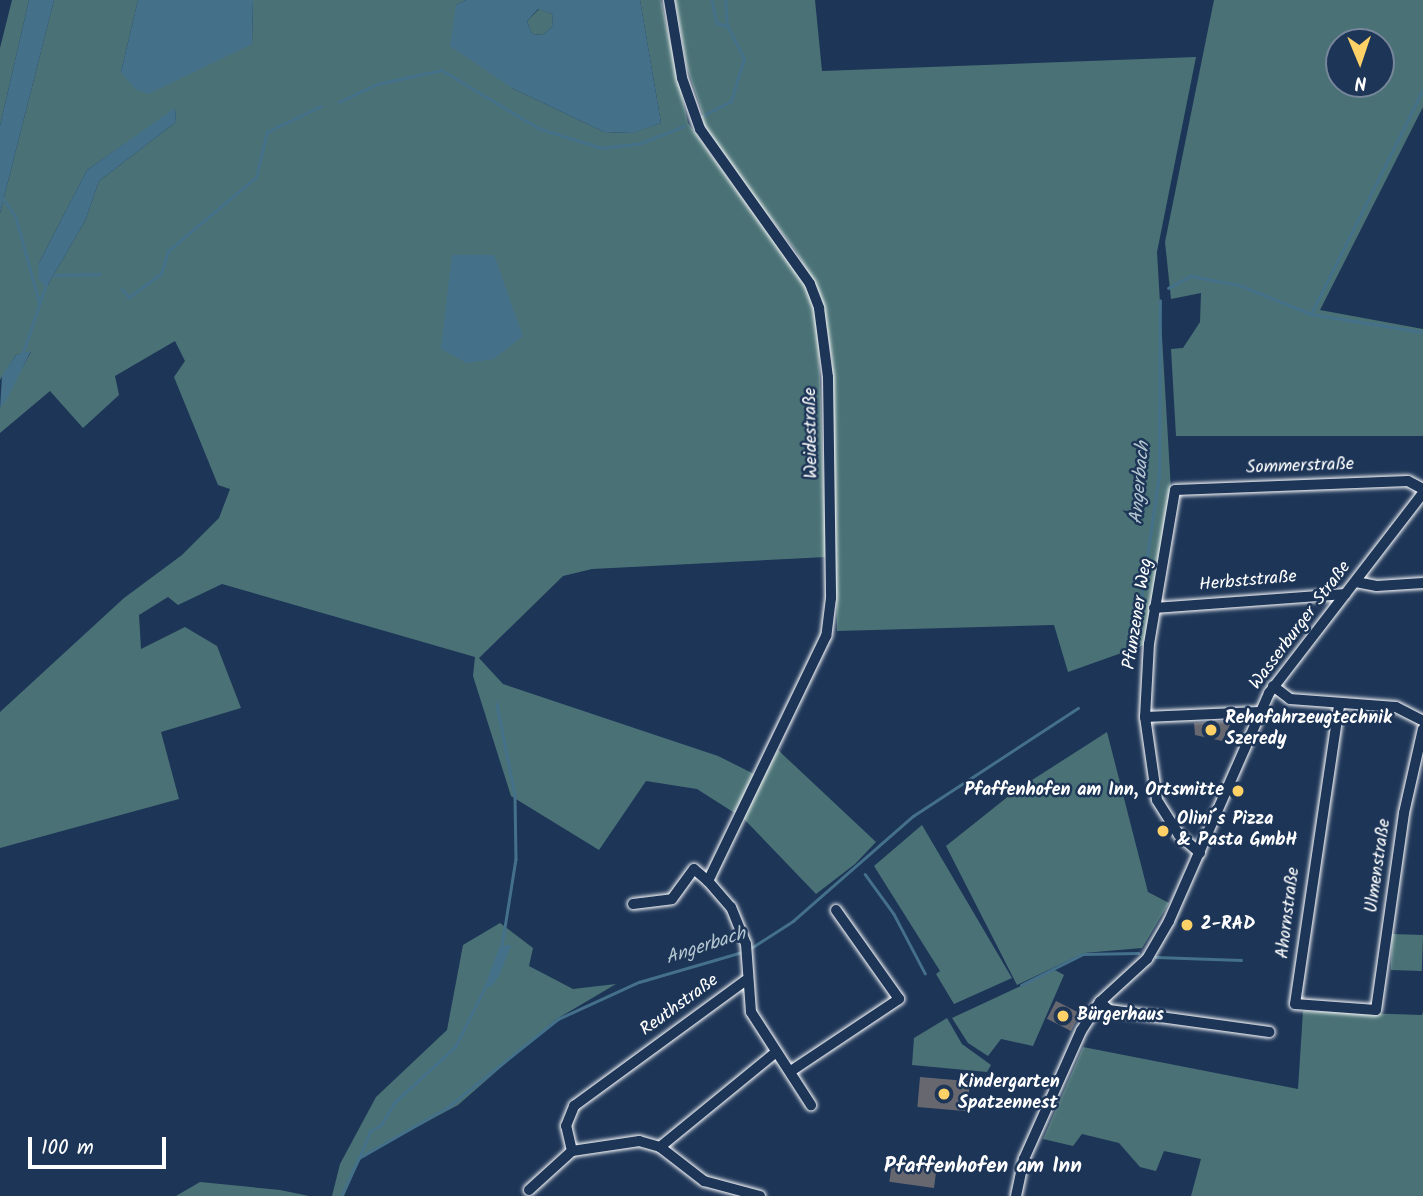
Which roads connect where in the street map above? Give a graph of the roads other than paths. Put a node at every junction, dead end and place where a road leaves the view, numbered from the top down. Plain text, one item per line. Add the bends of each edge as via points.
1 (669, 0) edge
2 (1175, 489) joint
3 (1423, 491) edge
4 (1356, 582) junction
5 (1423, 583) edge
6 (1345, 594) junction
7 (1154, 608) junction
8 (1273, 686) junction
9 (1339, 706) junction
10 (1258, 712) junction
11 (1145, 717) junction
12 (1423, 721) edge
13 (1423, 729) edge
14 (1200, 853) junction
15 (708, 881) junction
16 (633, 904) dead end
17 (836, 910) dead end
18 (745, 981) junction
19 (1100, 1002) junction
20 (1376, 1010) joint
21 (1270, 1032) dead end
22 (776, 1052) junction
23 (791, 1071) junction
24 (811, 1105) dead end
25 (660, 1147) junction
26 (572, 1151) junction
27 (529, 1191) dead end
28 (760, 1196) edge
29 (1016, 1196) edge

1 - 15 street, Weidestraße via 682,78 700,129 795,256 810,284 819,308 828,377 831,598 826,636
2 - 3 street, Sommerstraße via 1408,481
2 - 7 street, Pfunzener Weg
3 - 4 street, Wasserburger Straße
4 - 5 street
4 - 6 street, Wasserburger Straße
6 - 7 street, Herbststraße
6 - 8 street, Wasserburger Straße
7 - 11 street, Pfunzener Weg
8 - 9 street via 1290,699
8 - 10 street, Wasserburger Straße
9 - 12 street via 1396,707
9 - 20 street, Ahornstraße via 1295,1004
10 - 11 street
10 - 14 street, Wasserburger Straße
11 - 14 street, Pfunzener Weg via 1157,800 1179,835
13 - 20 street, Ulmenstraße via 1404,813
14 - 19 street, Wasserburger Straße via 1147,959
15 - 16 street via 694,869 672,899
15 - 18 street, Reuthstraße via 731,907 746,944 750,957
17 - 23 street via 899,999
18 - 22 street via 751,1012
18 - 26 street, Reuthstraße via 574,1106 566,1126
19 - 21 street via 1110,1010
19 - 29 street, Wasserburger Straße via 1065,1066 1024,1159
22 - 23 street
22 - 25 street
23 - 24 street
25 - 26 street via 639,1141
25 - 28 street via 704,1181
26 - 27 street

